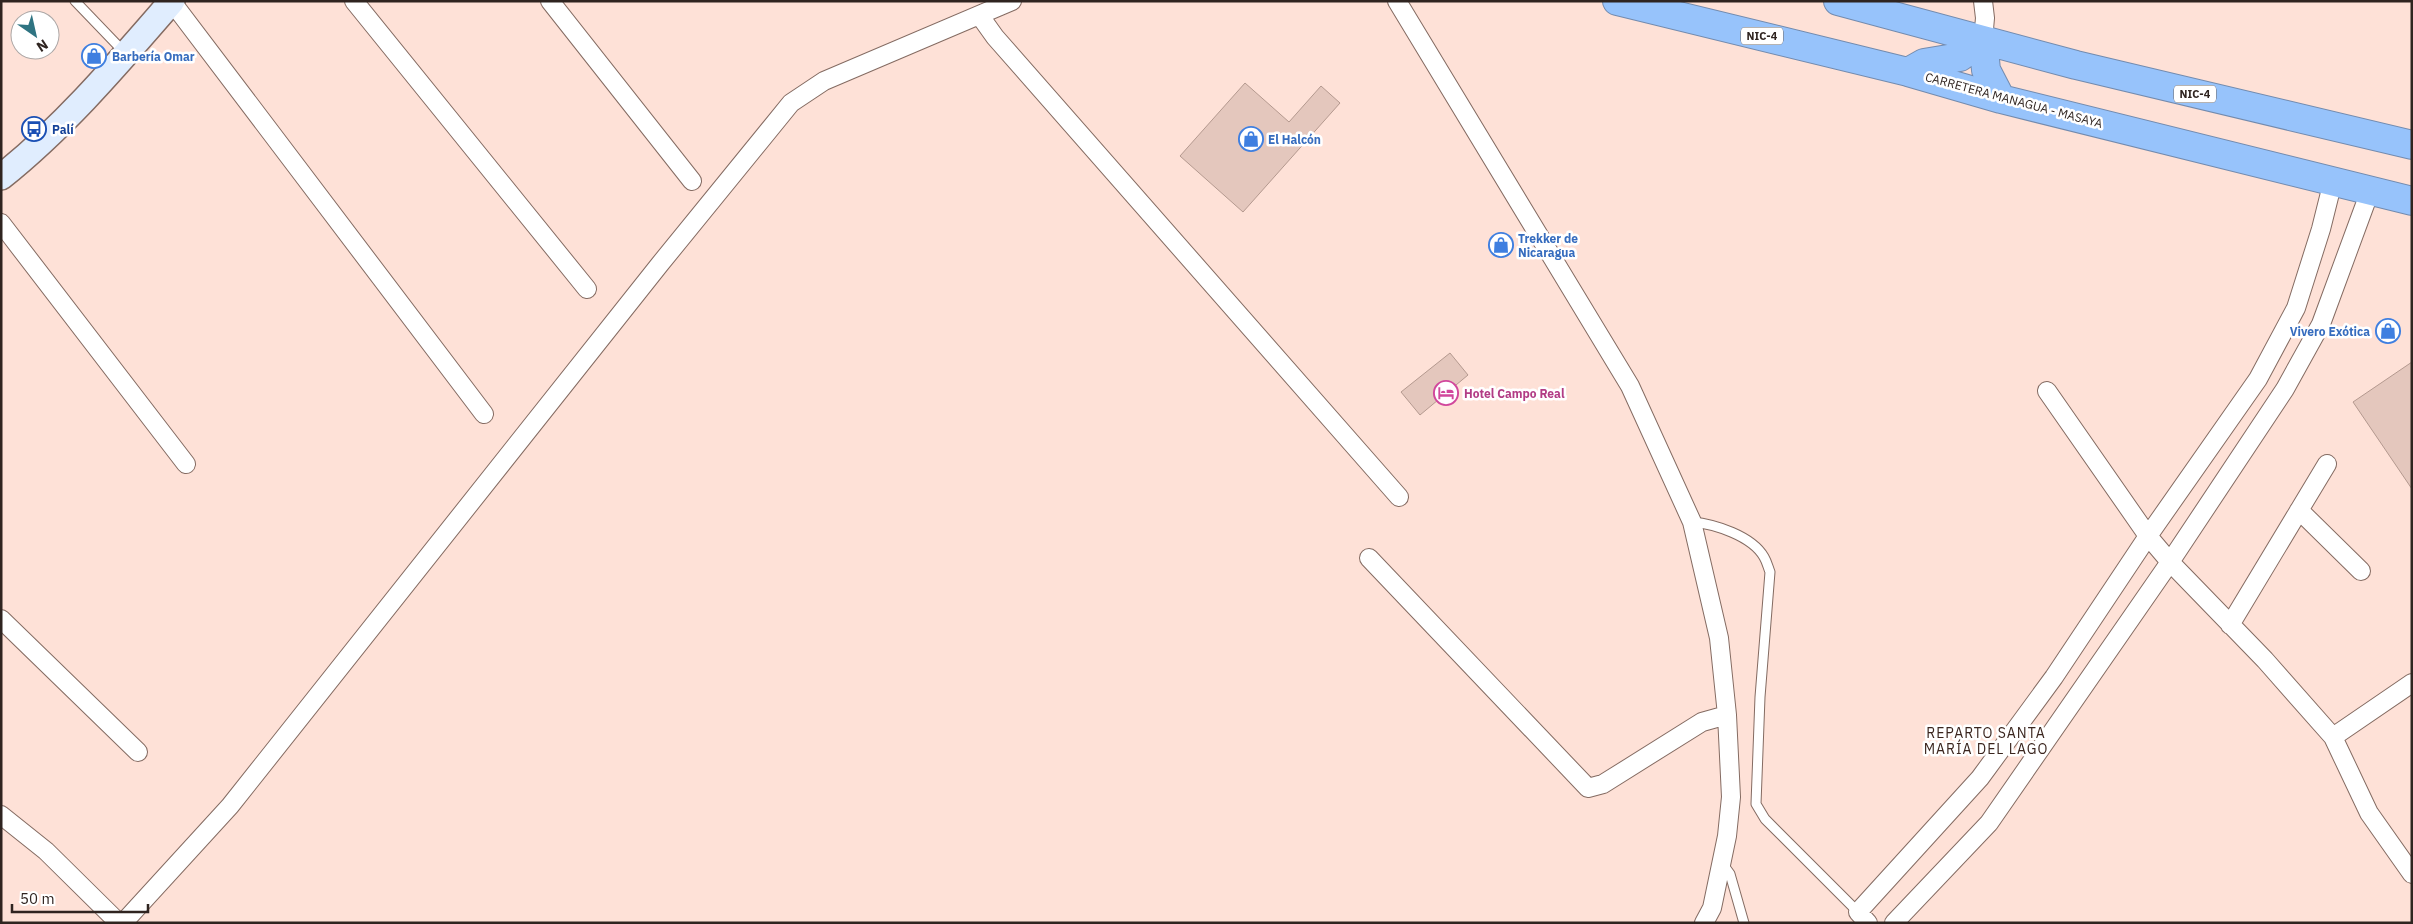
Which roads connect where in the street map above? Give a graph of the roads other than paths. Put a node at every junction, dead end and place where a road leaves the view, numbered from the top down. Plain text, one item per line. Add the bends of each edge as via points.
1 (75, 1) edge
2 (354, 1) edge
3 (550, 1) edge
4 (1012, 1) edge
5 (1397, 1) edge
6 (1616, 1) edge
7 (1838, 1) edge
8 (1983, 1) edge
9 (172, 2) edge
10 (980, 16) junction
11 (1984, 40) junction
12 (126, 54) junction
13 (1908, 72) junction
14 (2001, 99) junction
15 (2412, 145) edge
16 (1, 177) edge
17 (692, 181) dead end
18 (2332, 181) junction
19 (2370, 191) junction
20 (2412, 202) edge
21 (1, 223) edge
22 (587, 289) dead end
23 (2047, 391) dead end
24 (484, 414) dead end
25 (186, 464) dead end
26 (2327, 464) dead end
27 (1399, 498) dead end
28 (2299, 510) junction
29 (1692, 522) junction
30 (2148, 536) junction
31 (1369, 558) dead end
32 (2170, 562) junction
33 (2361, 571) dead end
34 (1, 619) edge
35 (2230, 625) junction
36 (2412, 683) edge
37 (1727, 715) junction
38 (2332, 737) junction
39 (138, 752) dead end
40 (1, 815) edge
41 (1721, 860) junction
42 (2412, 874) edge
43 (1863, 918) edge
44 (121, 923) edge
45 (1704, 923) edge
46 (1744, 923) edge
47 (1894, 923) edge

1 - 12 lane
2 - 22 street
3 - 17 street
4 - 10 street
5 - 29 street via 1630,386
6 - 13 highway, CARRETERA MANAGUA - MASAYA / NIC-4
7 - 11 highway, NIC-4
8 - 11 street via 1986,18
9 - 12 street
9 - 24 street
10 - 27 street
10 - 44 street via 824,81 791,103 230,806
11 - 13 highway via 1960,56 1924,63
11 - 14 highway via 1986,70
11 - 15 highway, NIC-4 via 2085,68
12 - 16 street via 31,153
13 - 14 highway, CARRETERA MANAGUA - MASAYA / NIC-4
14 - 18 highway, CARRETERA MANAGUA - MASAYA / NIC-4
18 - 19 highway, CARRETERA MANAGUA - MASAYA / NIC-4
18 - 30 street via 2321,229 2291,316 2258,379
19 - 20 highway, CARRETERA MANAGUA - MASAYA / NIC-4
19 - 32 street via 2321,324 2285,389
21 - 25 street
23 - 30 street
26 - 28 street
28 - 33 street
28 - 35 street
29 - 37 street via 1719,638
29 - 43 lane via 1720,526 1750,543 1764,556 1770,572 1756,804 1765,819
30 - 32 street
30 - 43 street via 2054,677 1980,778
31 - 37 street via 1588,788 1603,784 1702,722
32 - 35 street
32 - 47 street via 1989,823
34 - 39 street
35 - 38 street
36 - 38 street
37 - 41 street via 1731,797
38 - 42 street via 2369,813
40 - 44 street via 46,851
41 - 45 street via 1712,908
41 - 46 lane via 1730,874

